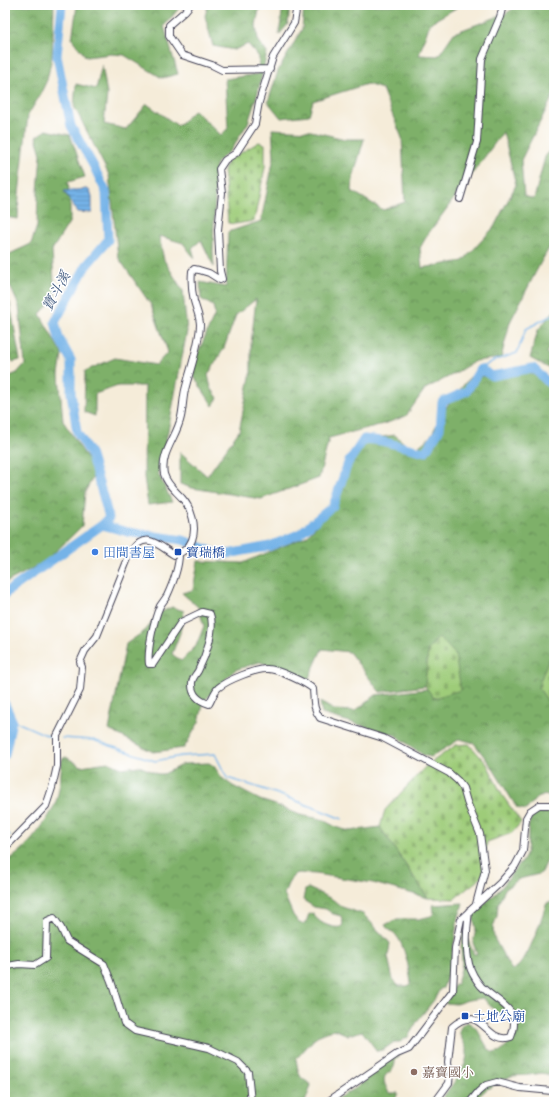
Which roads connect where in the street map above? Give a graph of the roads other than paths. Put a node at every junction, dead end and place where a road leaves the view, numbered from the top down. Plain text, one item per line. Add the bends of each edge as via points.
1 (190, 5) edge
2 (297, 5) edge
3 (503, 5) edge
4 (270, 69) junction
5 (460, 199) dead end
6 (179, 554) junction
7 (554, 805) edge
8 (5, 848) edge
9 (476, 904) junction
10 (469, 911) junction
11 (5, 970) edge
12 (554, 1093) edge
13 (251, 1102) edge
14 (327, 1102) edge
15 (435, 1102) edge
16 (470, 1102) edge

1 - 4 street via 169,25 169,36 182,55 222,70
2 - 4 street via 294,23 273,58
3 - 5 street via 482,59 477,142
4 - 6 street via 255,124 236,153 219,169 222,193 218,230 222,279 199,270 192,271 192,288 200,324 184,392 181,418 166,453 164,465 164,476 184,499 194,522 191,543
6 - 8 street via 174,555 149,540 136,543 131,551 97,636 80,662 80,690 57,736 57,766 46,806
6 - 9 street via 179,564 154,622 149,664 153,664 181,622 202,612 210,614 212,619 208,644 191,686 203,702 209,704 218,687 242,675 268,669 309,685 313,690 313,700 320,718 383,738 449,774 463,788 480,834 485,870
7 - 9 street via 539,805 530,811 526,818 520,858 500,883
9 - 10 street
10 - 14 street via 461,919 455,948 453,991 409,1049 397,1054
10 - 15 street via 466,943 469,964 482,986 507,1006 512,1014 514,1029 511,1036 502,1038 471,1019 460,1020 452,1027 448,1062 449,1083
11 - 13 street via 8,966 19,964 36,965 46,958 47,921 54,918 67,941 104,964 124,1023 135,1031 209,1048 238,1062 248,1072
12 - 16 street via 497,1082 486,1085

